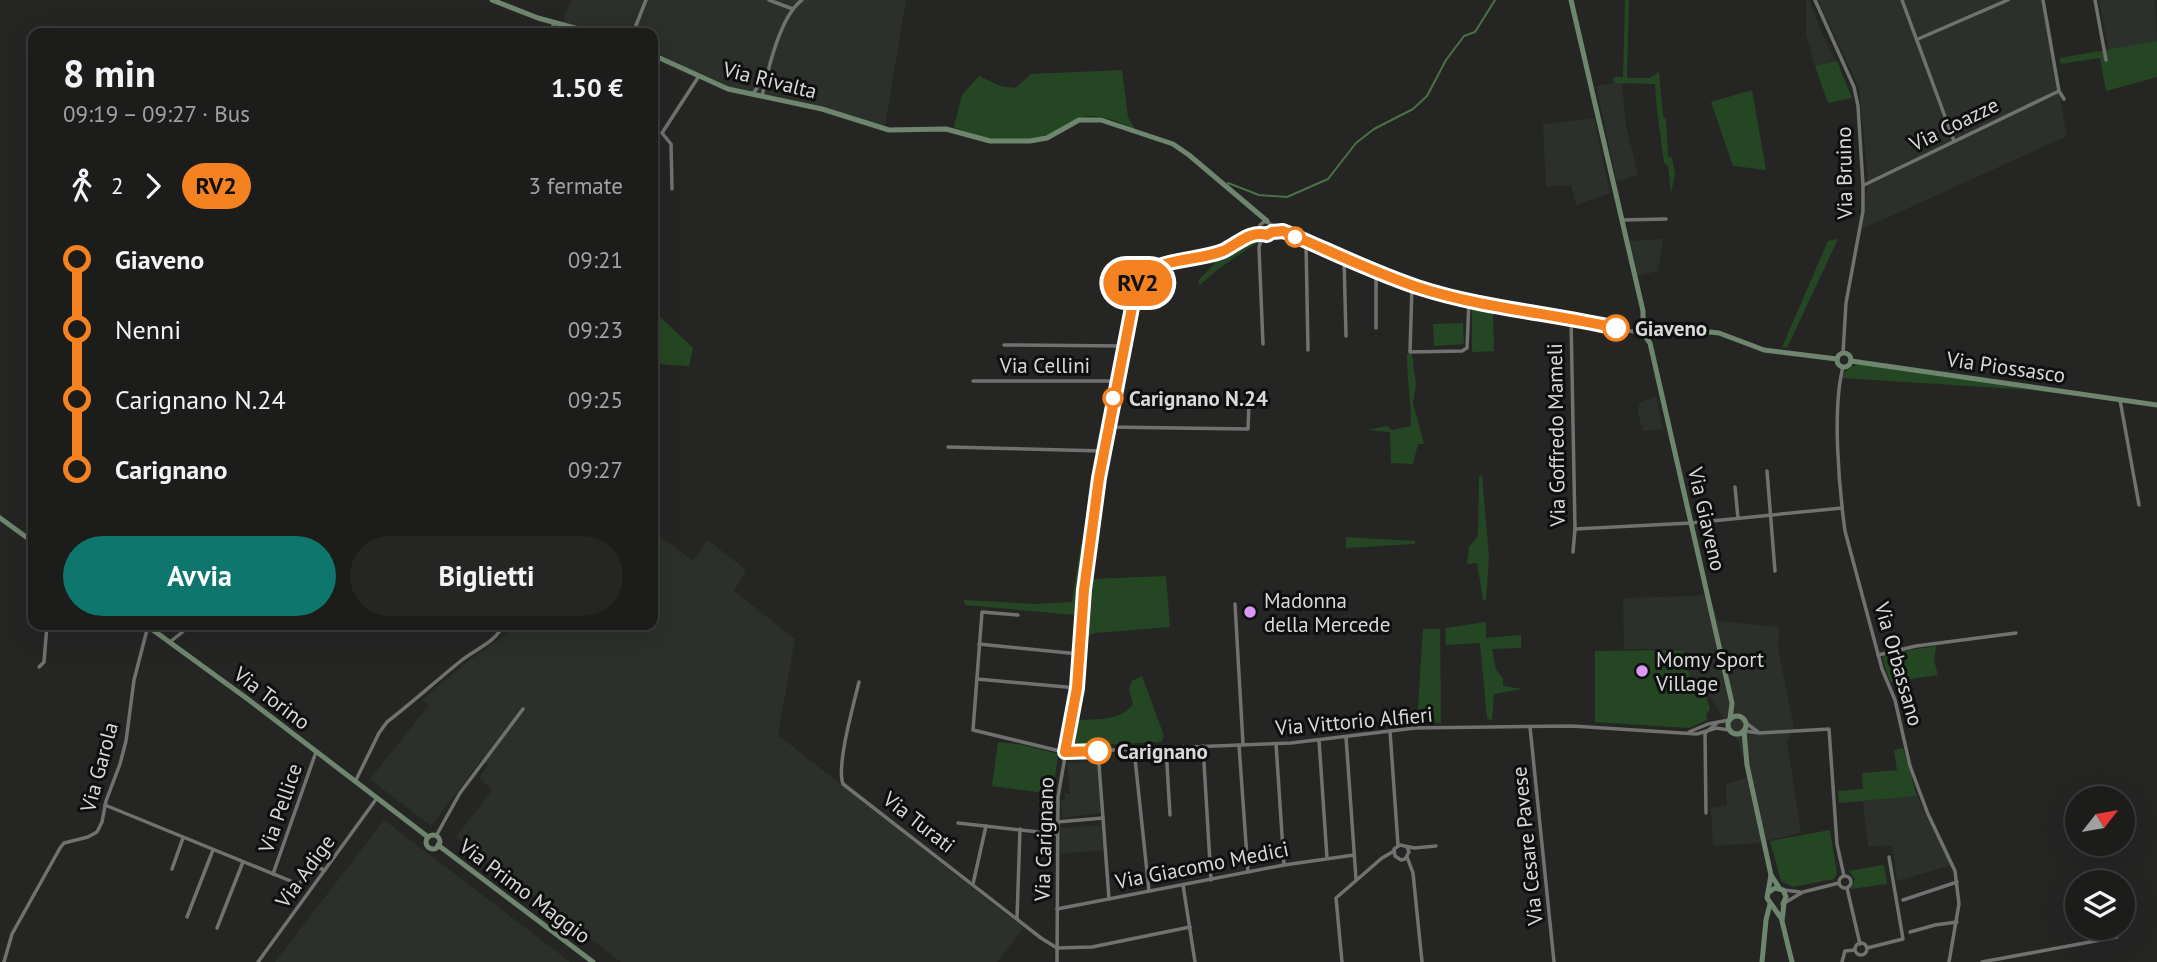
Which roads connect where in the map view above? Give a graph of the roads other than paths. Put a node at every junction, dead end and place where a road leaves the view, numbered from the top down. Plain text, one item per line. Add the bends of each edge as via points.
1 (492, 0) edge
2 (646, 0) edge
3 (769, 0) edge
4 (802, 0) edge
5 (1572, 0) edge
6 (1815, 0) edge
7 (1902, 0) edge
8 (2008, 0) edge
9 (2043, 0) edge
10 (2095, 0) edge
11 (793, 9) junction
12 (554, 22) junction
13 (552, 28) edge
14 (575, 28) edge
15 (635, 28) edge
16 (1918, 39) junction
17 (658, 57) edge
18 (2106, 60) dead end
19 (769, 69) junction
20 (699, 76) junction
21 (2059, 91) junction
22 (752, 94) junction
23 (762, 96) junction
24 (2064, 99) dead end
25 (1954, 141) junction
26 (1863, 185) junction
27 (672, 189) dead end
28 (1665, 219) dead end
29 (1621, 220) junction
30 (1267, 223) junction
31 (1283, 231) junction
32 (1261, 232) junction
33 (1270, 233) junction
34 (1262, 241) junction
35 (1306, 242) junction
36 (1344, 259) junction
37 (1376, 272) junction
38 (1412, 285) junction
39 (1468, 300) junction
40 (1571, 318) junction
41 (1647, 324) junction
42 (1376, 328) dead end
43 (1632, 331) junction
44 (1672, 331) junction
45 (1654, 334) junction
46 (1346, 335) dead end
47 (1644, 335) junction
48 (1650, 343) junction
49 (1263, 344) dead end
50 (1004, 345) dead end
51 (1125, 346) junction
52 (1308, 350) dead end
53 (1843, 353) junction
54 (1837, 359) junction
55 (1851, 361) junction
56 (1843, 367) junction
57 (973, 381) dead end
58 (1117, 381) junction
59 (2119, 399) junction
60 (1249, 403) dead end
61 (2157, 405) edge
62 (1107, 427) junction
63 (948, 447) dead end
64 (1103, 451) junction
65 (1767, 471) dead end
66 (1735, 487) dead end
67 (2139, 505) dead end
68 (1842, 508) junction
69 (1771, 515) junction
70 (0, 518) edge
71 (1738, 518) junction
72 (1691, 523) junction
73 (1575, 529) junction
74 (28, 538) edge
75 (1573, 552) dead end
76 (1775, 571) dead end
77 (1235, 604) dead end
78 (1018, 615) dead end
79 (47, 630) edge
80 (146, 630) edge
81 (154, 630) edge
82 (185, 630) edge
83 (500, 630) edge
84 (2016, 633) dead end
85 (170, 642) junction
86 (979, 645) junction
87 (1079, 654) junction
88 (1878, 655) junction
89 (39, 667) dead end
90 (977, 679) junction
91 (859, 682) dead end
92 (1077, 688) junction
93 (1732, 702) junction
94 (523, 709) dead end
95 (1741, 717) junction
96 (1729, 720) junction
97 (1746, 723) junction
98 (1716, 724) junction
99 (1530, 727) junction
100 (1390, 731) junction
101 (1744, 731) junction
102 (1731, 732) junction
103 (1687, 733) junction
104 (1705, 733) junction
105 (1760, 733) junction
106 (1346, 737) junction
107 (1319, 740) junction
108 (1276, 744) junction
109 (1241, 745) junction
110 (1203, 746) junction
111 (1166, 747) junction
112 (1134, 749) junction
113 (1098, 751) junction
114 (316, 752) junction
115 (1065, 752) junction
116 (1746, 765) junction
117 (355, 782) junction
118 (377, 798) junction
119 (105, 805) junction
120 (1706, 813) dead end
121 (1170, 814) dead end
122 (1103, 818) junction
123 (958, 822) dead end
124 (1058, 822) junction
125 (986, 826) junction
126 (1020, 830) junction
127 (1057, 834) junction
128 (436, 836) junction
129 (428, 837) junction
130 (183, 838) junction
131 (438, 845) junction
132 (1400, 845) junction
133 (1436, 846) dead end
134 (213, 850) junction
135 (1394, 851) junction
136 (1407, 854) junction
137 (1354, 855) junction
138 (1889, 857) dead end
139 (1327, 858) junction
140 (1382, 858) junction
141 (1396, 858) junction
142 (243, 862) junction
143 (1284, 866) junction
144 (172, 869) dead end
145 (325, 870) junction
146 (1248, 872) junction
147 (273, 874) junction
148 (1772, 875) junction
149 (1844, 876) junction
150 (1356, 879) junction
151 (1211, 880) junction
152 (1957, 882) junction
153 (1839, 883) junction
154 (973, 884) junction
155 (1183, 886) junction
156 (1847, 888) junction
157 (1780, 889) junction
158 (1149, 891) junction
159 (1769, 892) junction
160 (1802, 892) junction
161 (1110, 899) junction
162 (1903, 900) dead end
163 (1784, 903) junction
164 (1771, 905) junction
165 (1057, 909) junction
166 (187, 916) dead end
167 (1017, 919) junction
168 (1782, 921) junction
169 (1957, 922) junction
170 (1190, 927) junction
171 (217, 928) dead end
172 (1910, 932) dead end
173 (2101, 940) edge
174 (1860, 944) junction
175 (1057, 948) junction
176 (1867, 948) junction
177 (1855, 950) junction
178 (4, 962) edge
179 (258, 962) edge
180 (593, 962) edge
181 (1057, 962) edge
182 (1195, 962) edge
183 (1342, 962) edge
184 (1422, 962) edge
185 (1554, 962) edge
186 (1762, 962) edge
187 (1792, 962) edge
188 (1842, 962) edge
189 (1949, 962) edge
190 (1982, 962) edge

1 - 12 main road
2 - 15 street
3 - 11 street
4 - 11 street
5 - 29 main road, Via Giaveno
6 - 26 street, Via Bruino via 1856,95
7 - 16 street
8 - 16 street
9 - 21 street
10 - 18 street
11 - 19 street
12 - 13 street
12 - 14 main road
16 - 25 street
17 - 20 main road, Via Rivalta
19 - 22 street
19 - 23 street
20 - 22 main road, Via Rivalta
20 - 27 street via 662,133 671,144
21 - 24 street
21 - 25 street, Via Coazze
22 - 23 main road, Via Rivalta
23 - 30 main road, Via Rivalta via 882,129 946,129 990,141 1047,138 1079,120 1101,120 1173,144
25 - 26 street, Via Coazze
26 - 53 street, Via Bruino
28 - 29 street
29 - 41 main road, Via Giaveno
30 - 31 street
30 - 32 street
30 - 33 street
31 - 33 street, Via Carignano
31 - 35 street
32 - 33 street, Via Carignano
32 - 34 street
32 - 51 street, Via Carignano via 1223,251 1159,266 1141,277
33 - 34 street
34 - 49 street
35 - 36 street
35 - 52 street
36 - 37 street
36 - 46 street
37 - 38 street
37 - 42 street
38 - 39 street
38 - 39 street via 1410,352 1467,348
39 - 40 street
40 - 43 street
40 - 73 street, Via Goffredo Mameli
41 - 43 street
41 - 44 main road
41 - 45 main road, Via Giaveno
41 - 47 main road, Via Giaveno
43 - 47 street
44 - 45 main road
44 - 54 main road via 1719,334 1764,350
45 - 47 main road
45 - 48 main road
47 - 48 main road, Via Giaveno
48 - 72 main road, Via Giaveno
50 - 51 street
51 - 58 street, Via Carignano
53 - 54 main road
53 - 55 main road
54 - 56 main road
55 - 56 main road
55 - 59 main road, Via Piossasco
56 - 68 street, Via Orbassano via 1838,397
57 - 58 street, Via Cellini
58 - 62 street, Via Carignano
59 - 61 main road, Via Piossasco
59 - 67 street
60 - 62 street via 1248,429
62 - 64 street, Via Carignano
63 - 64 street
64 - 87 street, Via Carignano
65 - 69 street
66 - 71 street
68 - 69 street
68 - 88 street, Via Orbassano
69 - 71 street
69 - 76 street
70 - 74 main road
71 - 72 street
72 - 73 street
72 - 93 main road, Via Giaveno
73 - 75 street, Via Goffredo Mameli
77 - 109 street
78 - 86 street via 982,612
79 - 89 street via 44,662
80 - 119 street, Via Garola via 126,741
81 - 85 main road, Via Torino
82 - 85 street
83 - 117 street via 387,722
84 - 88 street
85 - 114 main road, Via Torino
86 - 87 street
86 - 90 street
87 - 92 street, Via Carignano
88 - 152 street, Via Orbassano via 1895,700 1910,766
90 - 92 street
90 - 115 street, Via Vittorio Alfieri via 973,730
91 - 154 street, Via Turati via 841,780
92 - 115 street, Via Carignano
93 - 95 main road, Via Giaveno
93 - 96 main road, Via Giaveno
94 - 128 street, Via Primo Maggio via 460,793
95 - 96 main road
95 - 97 main road, Via Giaveno
96 - 98 street, Via Vittorio Alfieri
96 - 102 main road, Via Giaveno
97 - 101 main road, Via Giaveno
97 - 105 street
98 - 103 street, Via Vittorio Alfieri
98 - 104 street, Via Vittorio Alfieri
99 - 100 street, Via Vittorio Alfieri
99 - 103 street, Via Vittorio Alfieri
99 - 185 street, Via Cesare Pavese
100 - 106 street, Via Vittorio Alfieri
100 - 132 street
101 - 102 main road
101 - 105 street
101 - 116 main road, Via Giaveno
102 - 104 street, Via Vittorio Alfieri via 1716,728
102 - 116 main road, Via Giaveno via 1739,741
103 - 104 street, Via Vittorio Alfieri
104 - 120 street
105 - 116 street via 1747,741
105 - 149 street via 1829,729 1837,844
106 - 107 street, Via Vittorio Alfieri
106 - 137 street
107 - 108 street, Via Vittorio Alfieri
107 - 139 street
108 - 109 street, Via Vittorio Alfieri
108 - 143 street
109 - 110 street, Via Vittorio Alfieri
109 - 146 street
110 - 111 street, Via Vittorio Alfieri
110 - 151 street
111 - 112 street, Via Vittorio Alfieri
111 - 121 street
112 - 113 street, Via Vittorio Alfieri
112 - 158 street
113 - 115 street, Via Vittorio Alfieri
113 - 122 street
114 - 117 main road, Via Torino
114 - 147 street, Via Pellice
115 - 124 street, Via Carignano
116 - 148 main road, Via Giaveno
117 - 118 main road, Via Torino
118 - 129 main road, Via Primo Maggio
118 - 145 street, Via Adige
119 - 130 street
119 - 178 street, Via Garola via 97,832 60,848 12,934
122 - 124 street
122 - 161 street
123 - 125 street
124 - 127 street, Via Carignano
125 - 126 street
125 - 154 street
126 - 127 street
126 - 167 street
127 - 165 street, Via Carignano
128 - 129 main road
128 - 131 main road
129 - 131 main road via 428,846
130 - 134 street
130 - 144 street
131 - 180 main road, Via Primo Maggio
132 - 135 street
132 - 136 street
133 - 136 street via 1415,848
134 - 142 street
134 - 166 street
135 - 140 street
135 - 141 street
136 - 141 street
136 - 184 street
137 - 139 street, Via Giacomo Medici
137 - 150 street
138 - 176 street via 1903,939
139 - 143 street, Via Giacomo Medici
140 - 141 street
140 - 150 street
142 - 147 street
142 - 171 street
143 - 146 street, Via Giacomo Medici
145 - 147 street via 318,869 298,884
145 - 179 street, Via Adige
146 - 151 street, Via Giacomo Medici
148 - 157 main road, Via Giaveno
148 - 159 main road, Via Giaveno
149 - 153 street
149 - 156 street via 1851,881
150 - 183 street via 1336,898
151 - 155 street, Via Giacomo Medici
152 - 162 street
152 - 169 street, Via Orbassano
153 - 156 street
153 - 160 street
154 - 167 street, Via Turati
155 - 158 street, Via Giacomo Medici
155 - 170 street
156 - 174 street
157 - 159 main road
157 - 160 street
157 - 163 main road, Via Giaveno via 1786,895
158 - 161 street, Via Giacomo Medici
159 - 164 main road, Via Giaveno
160 - 163 street
161 - 165 street, Via Giacomo Medici
163 - 164 main road
163 - 168 main road, Via Giaveno
164 - 168 main road, Via Giaveno
164 - 186 main road
165 - 175 street, Via Carignano
167 - 175 street, Via Turati
168 - 187 main road, Via Giaveno
169 - 172 street
169 - 189 street, Via Orbassano
170 - 175 street via 1091,947
170 - 182 street
173 - 190 street
174 - 176 street
174 - 177 street
175 - 181 street, Via Carignano
176 - 177 street via 1861,956
177 - 188 street via 1844,951

